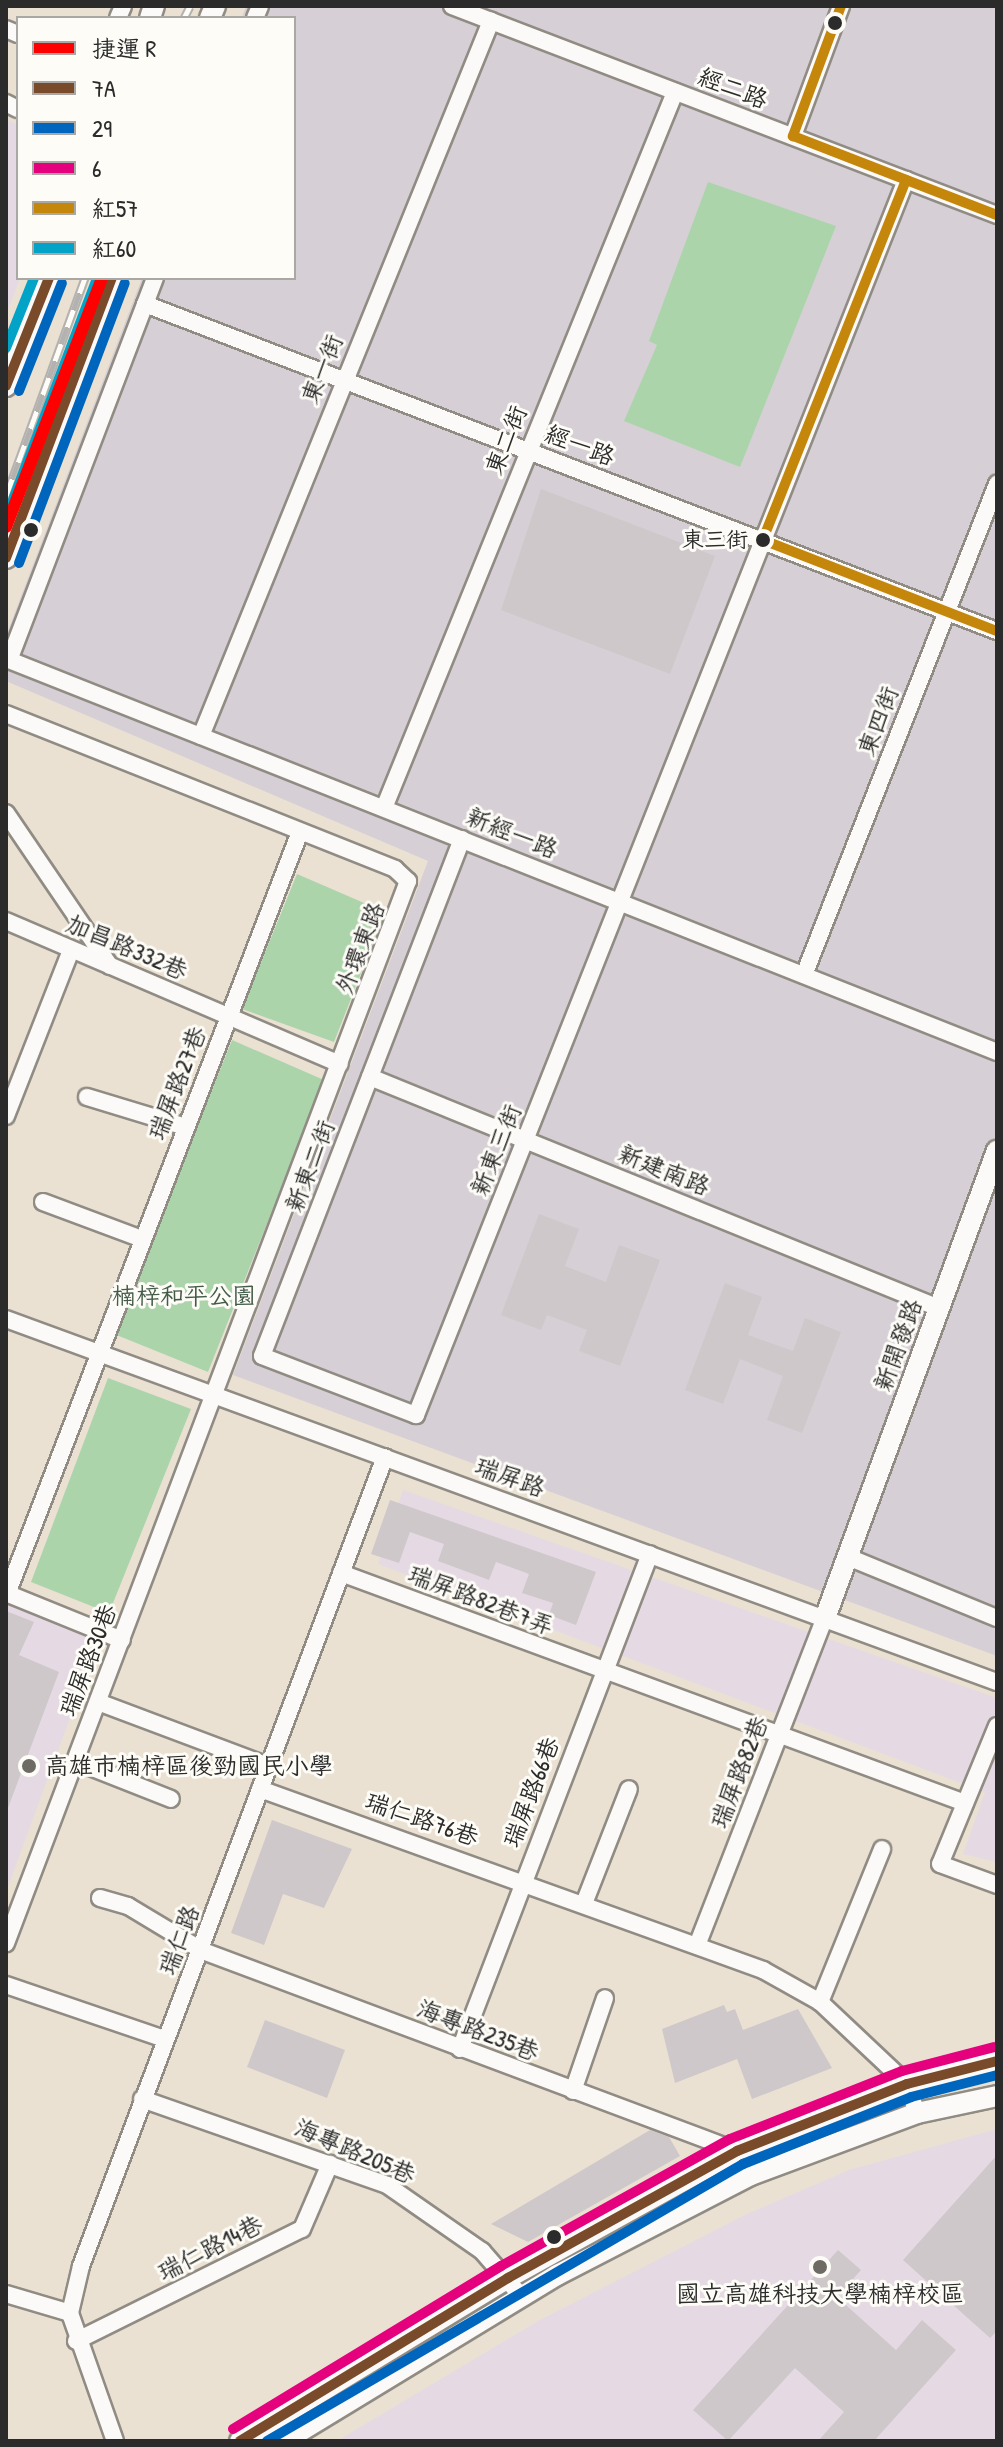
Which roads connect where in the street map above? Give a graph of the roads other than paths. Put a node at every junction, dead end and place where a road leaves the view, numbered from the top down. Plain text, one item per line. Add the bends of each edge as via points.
1 (452, 6) edge
2 (841, 6) edge
3 (491, 21) junction
4 (675, 92) junction
5 (793, 136) junction
6 (906, 180) junction
7 (997, 215) edge
8 (48, 280) edge
9 (111, 280) edge
10 (154, 280) edge
11 (145, 304) junction
12 (343, 380) junction
13 (6, 386) edge
14 (527, 451) junction
15 (997, 484) edge
16 (763, 540) junction
17 (6, 558) edge
18 (947, 612) junction
19 (997, 631) edge
20 (6, 714) edge
21 (201, 736) junction
22 (384, 808) junction
23 (6, 813) edge
24 (300, 832) junction
25 (462, 839) junction
26 (622, 903) junction
27 (6, 921) edge
28 (71, 950) junction
29 (110, 966) junction
30 (804, 975) junction
31 (229, 1017) junction
32 (997, 1052) edge
33 (340, 1064) junction
34 (370, 1077) junction
35 (87, 1097) dead end
36 (6, 1116) edge
37 (186, 1127) junction
38 (526, 1140) junction
39 (997, 1151) edge
40 (43, 1202) dead end
41 (142, 1239) junction
42 (939, 1308) junction
43 (6, 1319) edge
44 (98, 1352) junction
45 (215, 1395) junction
46 (416, 1415) joint
47 (385, 1457) junction
48 (650, 1554) junction
49 (848, 1557) junction
50 (341, 1573) junction
51 (6, 1593) edge
52 (825, 1618) junction
53 (997, 1618) edge
54 (122, 1640) junction
55 (604, 1672) junction
56 (997, 1682) edge
57 (98, 1702) junction
58 (997, 1726) edge
59 (779, 1735) junction
60 (75, 1761) junction
61 (268, 1766) junction
62 (260, 1789) junction
63 (629, 1789) dead end
64 (171, 1799) dead end
65 (965, 1803) junction
66 (882, 1849) dead end
67 (523, 1880) junction
68 (997, 1885) edge
69 (100, 1898) dead end
70 (585, 1901) junction
71 (6, 1943) edge
72 (698, 1943) junction
73 (203, 1951) junction
74 (6, 1985) edge
75 (605, 1998) dead end
76 (820, 2002) junction
77 (165, 2039) junction
78 (460, 2049) junction
79 (997, 2061) edge
80 (907, 2084) junction
81 (573, 2091) junction
82 (997, 2096) edge
83 (142, 2099) junction
84 (917, 2113) junction
85 (737, 2151) junction
86 (330, 2164) junction
87 (508, 2278) junction
88 (6, 2294) edge
89 (521, 2296) junction
90 (70, 2313) junction
91 (76, 2341) junction
92 (115, 2441) edge
93 (240, 2441) edge
94 (284, 2441) edge

1 - 3 street, 經二路
2 - 5 street
3 - 4 street, 經二路
3 - 12 street, 東一街
4 - 5 street, 經二路
4 - 14 street, 東二街
5 - 6 street, 經二路
6 - 7 street, 經二路
6 - 16 street
8 - 13 street
9 - 17 street
10 - 11 street
11 - 12 street, 經一路
11 - 21 street, 新經一路 via 9,660
12 - 14 street, 經一路
12 - 21 street, 東一街
14 - 16 street, 經一路
14 - 22 street, 東二街
15 - 18 street, 東四街
16 - 18 street, 經一路
16 - 26 street
18 - 19 street, 經一路
18 - 30 street, 東四街
20 - 24 street, 外環東路
21 - 22 street, 新經一路
22 - 25 street, 新經一路
23 - 29 street
24 - 31 street, 瑞屏路27巷
24 - 33 street, 外環東路 via 408,881
25 - 26 street, 新經一路
25 - 34 street, 新東二街
26 - 30 street, 新經一路
26 - 38 street, 新東三街
27 - 28 street, 加昌路332巷
28 - 29 street, 加昌路332巷
28 - 36 street
29 - 31 street, 加昌路332巷
30 - 32 street, 新經一路
31 - 33 street, 加昌路332巷
31 - 37 street, 瑞屏路27巷
33 - 45 street, 外環東路
34 - 38 street, 新建南路
34 - 46 street, 新東二街 via 262,1356
35 - 37 street
37 - 41 street, 瑞屏路27巷
38 - 42 street, 新建南路
38 - 46 street, 新東三街
39 - 42 street, 新開發路
40 - 41 street
41 - 44 street, 瑞屏路27巷
42 - 49 street, 新開發路
43 - 44 street, 瑞屏路
44 - 45 street, 瑞屏路
44 - 51 street, 瑞屏路27巷
45 - 47 street, 瑞屏路
45 - 54 street, 瑞屏路30巷
47 - 48 street, 瑞屏路
47 - 50 street, 瑞仁路
48 - 52 street, 瑞屏路
48 - 55 street, 瑞屏路66巷
49 - 52 street, 新開發路
49 - 53 street
50 - 55 street, 瑞屏路82巷7弄
50 - 61 street, 瑞仁路
51 - 54 street
52 - 56 street, 瑞屏路
52 - 59 street, 瑞屏路82巷
54 - 57 street, 瑞屏路30巷
55 - 59 street, 瑞屏路82巷7弄
55 - 67 street, 瑞屏路66巷
57 - 60 street, 瑞屏路30巷
57 - 61 street
58 - 65 street
59 - 65 street
59 - 72 street, 瑞屏路82巷
60 - 64 street
60 - 71 street, 瑞屏路30巷
61 - 62 street, 瑞仁路
62 - 67 street, 瑞仁路76巷
62 - 73 street, 瑞仁路
63 - 70 street
65 - 68 street via 940,1864
66 - 76 street
67 - 70 street
67 - 78 street, 瑞屏路66巷
69 - 73 street, 海專路235巷 via 128,1906
70 - 72 street
72 - 76 street
73 - 77 street, 瑞仁路
73 - 78 street, 海專路235巷
74 - 77 street
75 - 81 street
76 - 80 street
77 - 83 street, 瑞仁路
78 - 81 street, 海專路235巷
79 - 80 street
80 - 84 street
80 - 85 street
81 - 85 street, 海專路235巷
82 - 84 street
83 - 86 street, 海專路205巷
83 - 90 street, 瑞仁路
84 - 89 street via 751,2175
85 - 87 street
86 - 87 street, 海專路205巷 via 437,2215
86 - 91 street, 瑞仁路14巷 via 302,2229
87 - 89 street, 海專路205巷
87 - 93 street
88 - 90 street
89 - 94 street
90 - 91 street
91 - 92 street

